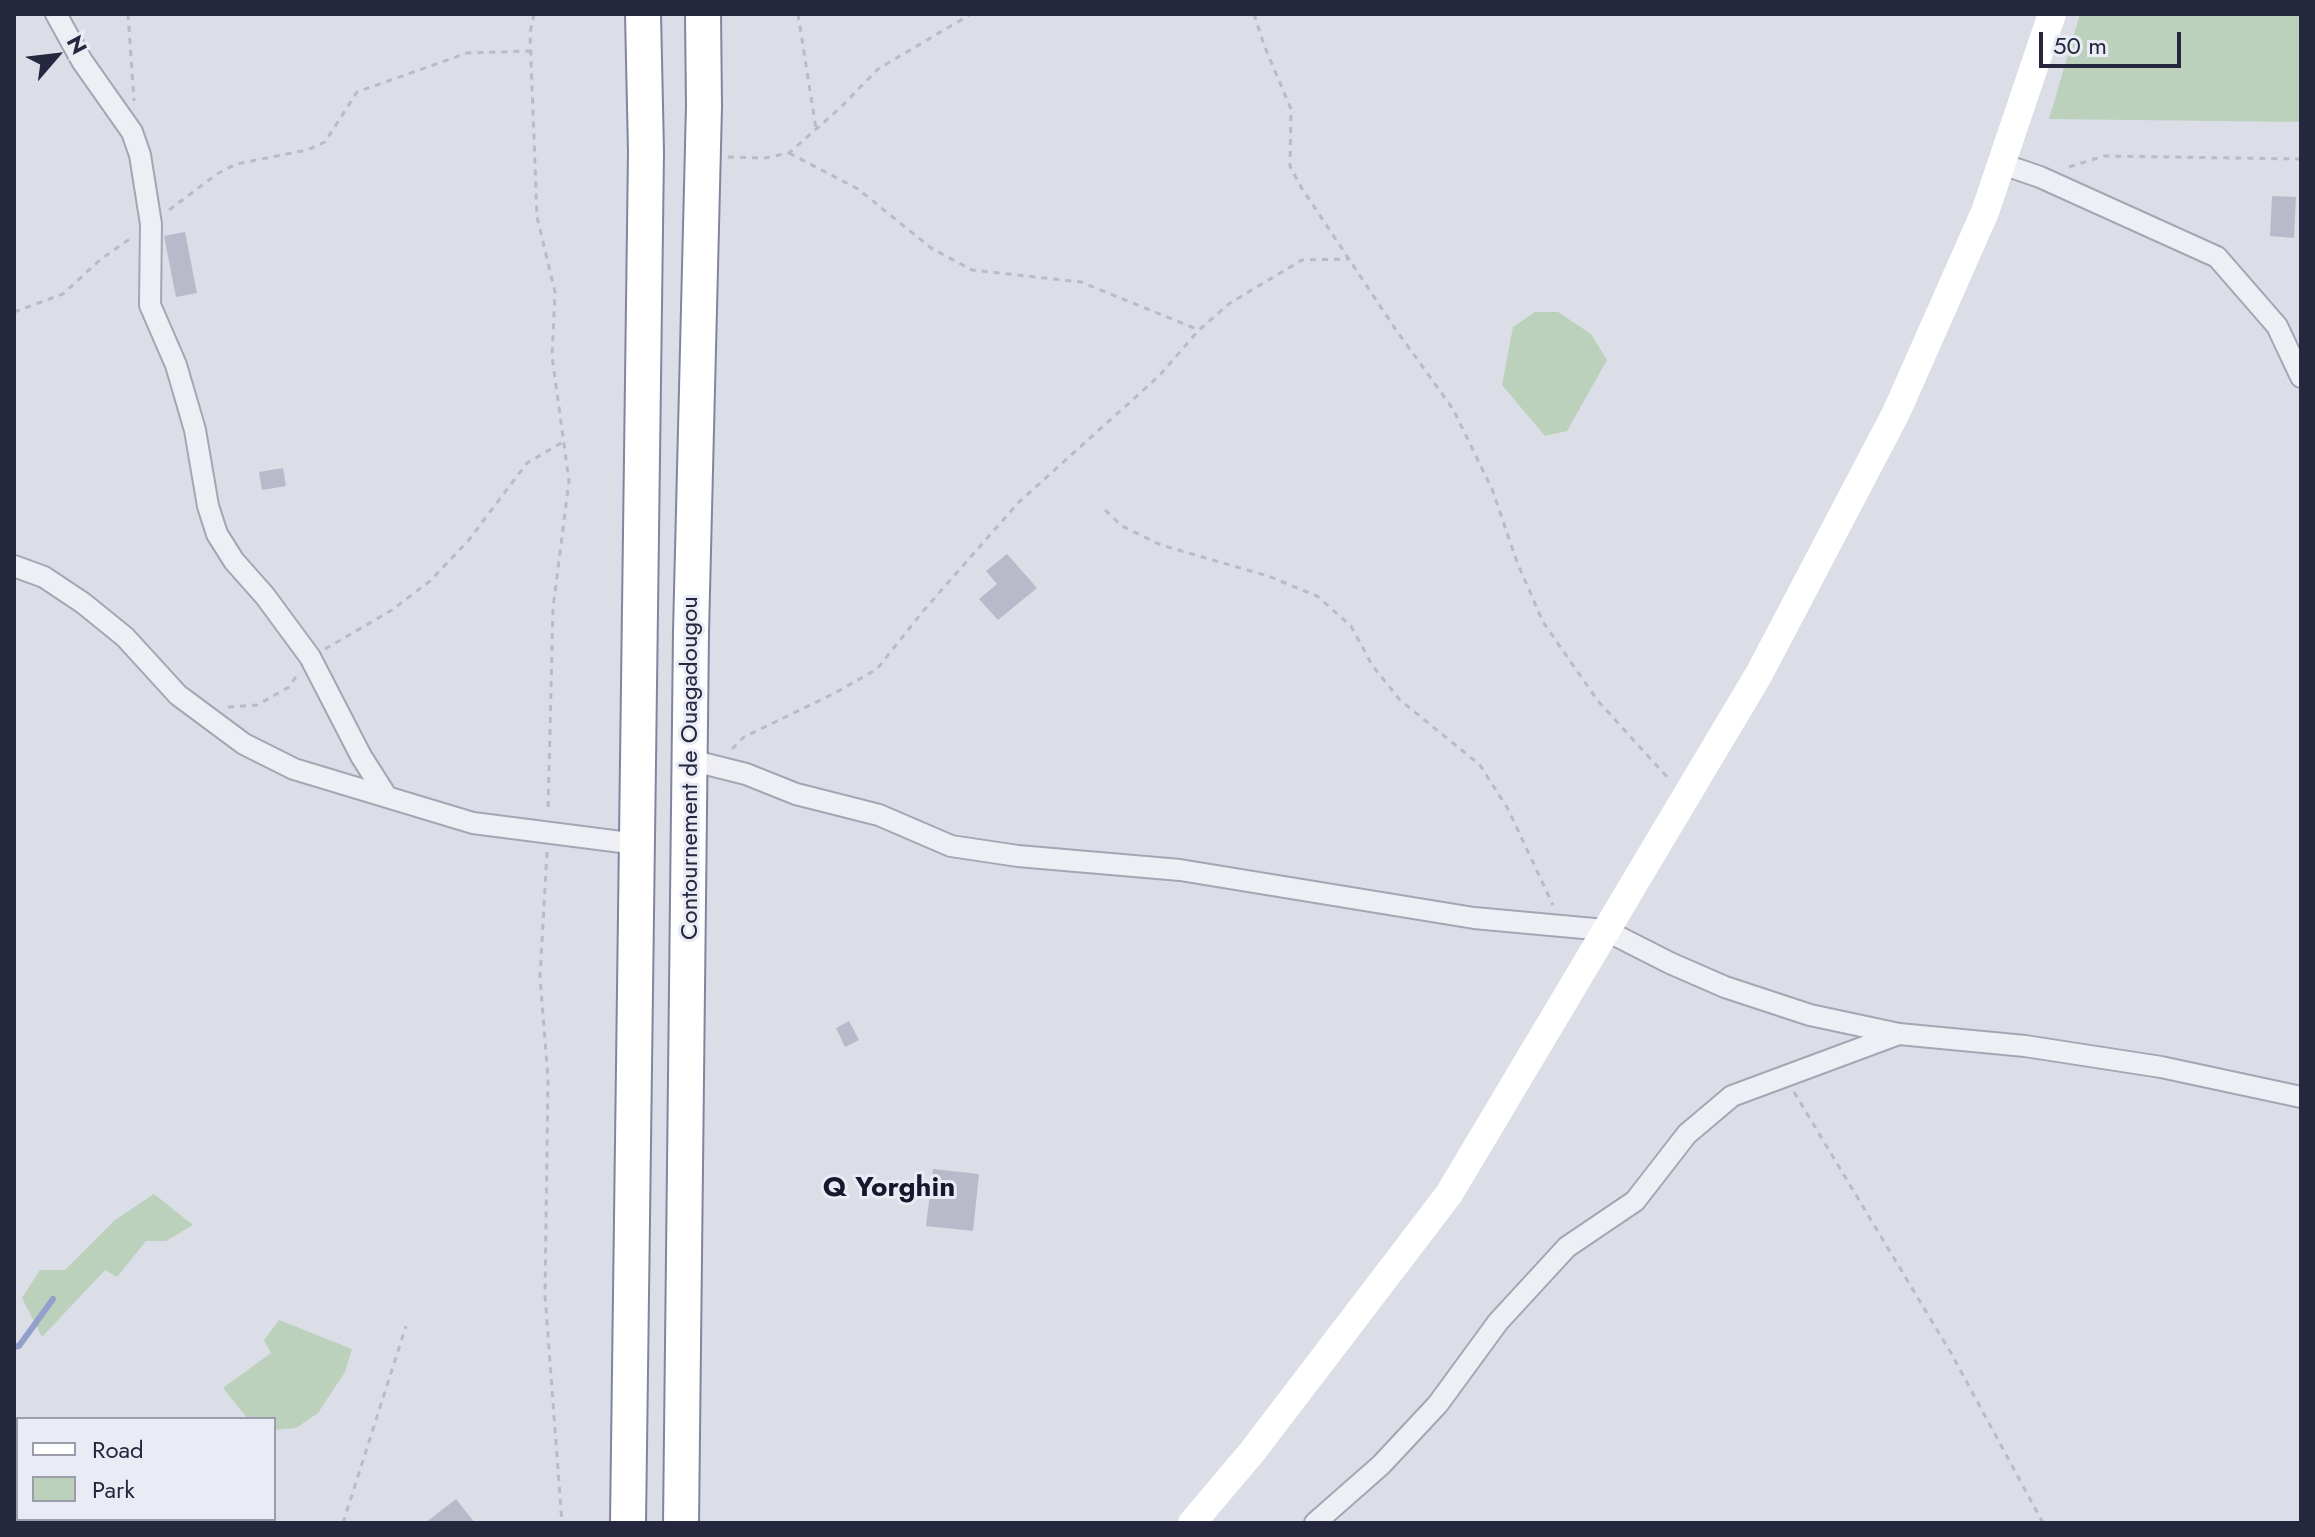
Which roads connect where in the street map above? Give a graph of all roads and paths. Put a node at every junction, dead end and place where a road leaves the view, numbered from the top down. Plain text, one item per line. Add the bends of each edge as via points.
1 (56, 14) edge
2 (128, 14) edge
3 (534, 14) edge
4 (643, 14) edge
5 (703, 14) edge
6 (798, 14) edge
7 (971, 14) edge
8 (1254, 14) edge
9 (2052, 14) edge
10 (530, 51) junction
11 (816, 129) junction
12 (132, 132) junction
13 (646, 152) junction
14 (789, 153) junction
15 (701, 156) junction
16 (2301, 159) edge
17 (2002, 164) junction
18 (2040, 177) junction
19 (151, 224) junction
20 (1350, 259) junction
21 (14, 312) edge
22 (1199, 330) junction
23 (2301, 377) edge
24 (563, 442) junction
25 (1105, 510) dead end
26 (14, 566) edge
27 (310, 657) junction
28 (200, 709) junction
29 (702, 763) junction
30 (1685, 796) junction
31 (387, 797) junction
32 (548, 834) junction
33 (637, 844) junction
34 (1570, 928) junction
35 (1605, 930) junction
36 (1899, 1034) junction
37 (1784, 1075) junction
38 (2301, 1097) edge
39 (406, 1326) dead end
40 (343, 1523) edge
41 (562, 1523) edge
42 (628, 1523) edge
43 (681, 1523) edge
44 (1192, 1523) edge
45 (1315, 1523) edge
46 (2043, 1523) edge

1 - 12 street
2 - 12 path
3 - 10 path
4 - 13 highway
5 - 15 highway, Contournement de Ouagadougou
6 - 11 path
7 - 11 path via 878,69
8 - 20 path via 1291,109 1290,166
9 - 17 main road
10 - 19 path via 467,53 357,92 325,142 236,164
10 - 24 path via 537,217 555,292 552,356
11 - 14 path
12 - 19 street
13 - 15 highway
13 - 33 highway
14 - 15 path via 765,158
14 - 22 path via 858,189 931,248 972,270 1081,282
15 - 29 highway, Contournement de Ouagadougou
16 - 18 path via 2104,156
17 - 18 street
17 - 30 main road via 1896,413 1759,674
18 - 23 street via 2217,257 2277,326
19 - 21 path via 63,294
19 - 27 street via 150,305 176,365 217,534
20 - 22 path via 1302,260 1230,303
20 - 30 path via 1453,409 1492,489 1543,622 1598,701
22 - 29 path via 1159,376 1019,502 877,669
24 - 27 path via 527,463 430,581 392,610
24 - 32 path via 569,481 553,608
25 - 34 path via 1122,526 1161,545 1317,596 1351,626 1372,665 1400,700 1480,765 1508,809 1550,901
26 - 28 street via 44,577 83,603 125,637 178,695
27 - 28 path via 289,687 257,705
27 - 31 street
28 - 31 street via 244,744 294,769
29 - 34 street via 879,815 951,846 1180,870 1474,918
29 - 43 highway, Contournement de Ouagadougou
30 - 35 main road
31 - 32 street via 473,823
32 - 33 street
32 - 41 path via 540,977 548,1079 545,1295
33 - 42 highway
34 - 35 street
35 - 36 street via 1725,987 1810,1015
35 - 44 main road via 1449,1194
36 - 37 street
36 - 38 street via 2161,1067
37 - 45 street via 1732,1096 1687,1134 1635,1201 1567,1247 1498,1322 1438,1404 1381,1465
37 - 46 path via 1951,1353
39 - 40 path

